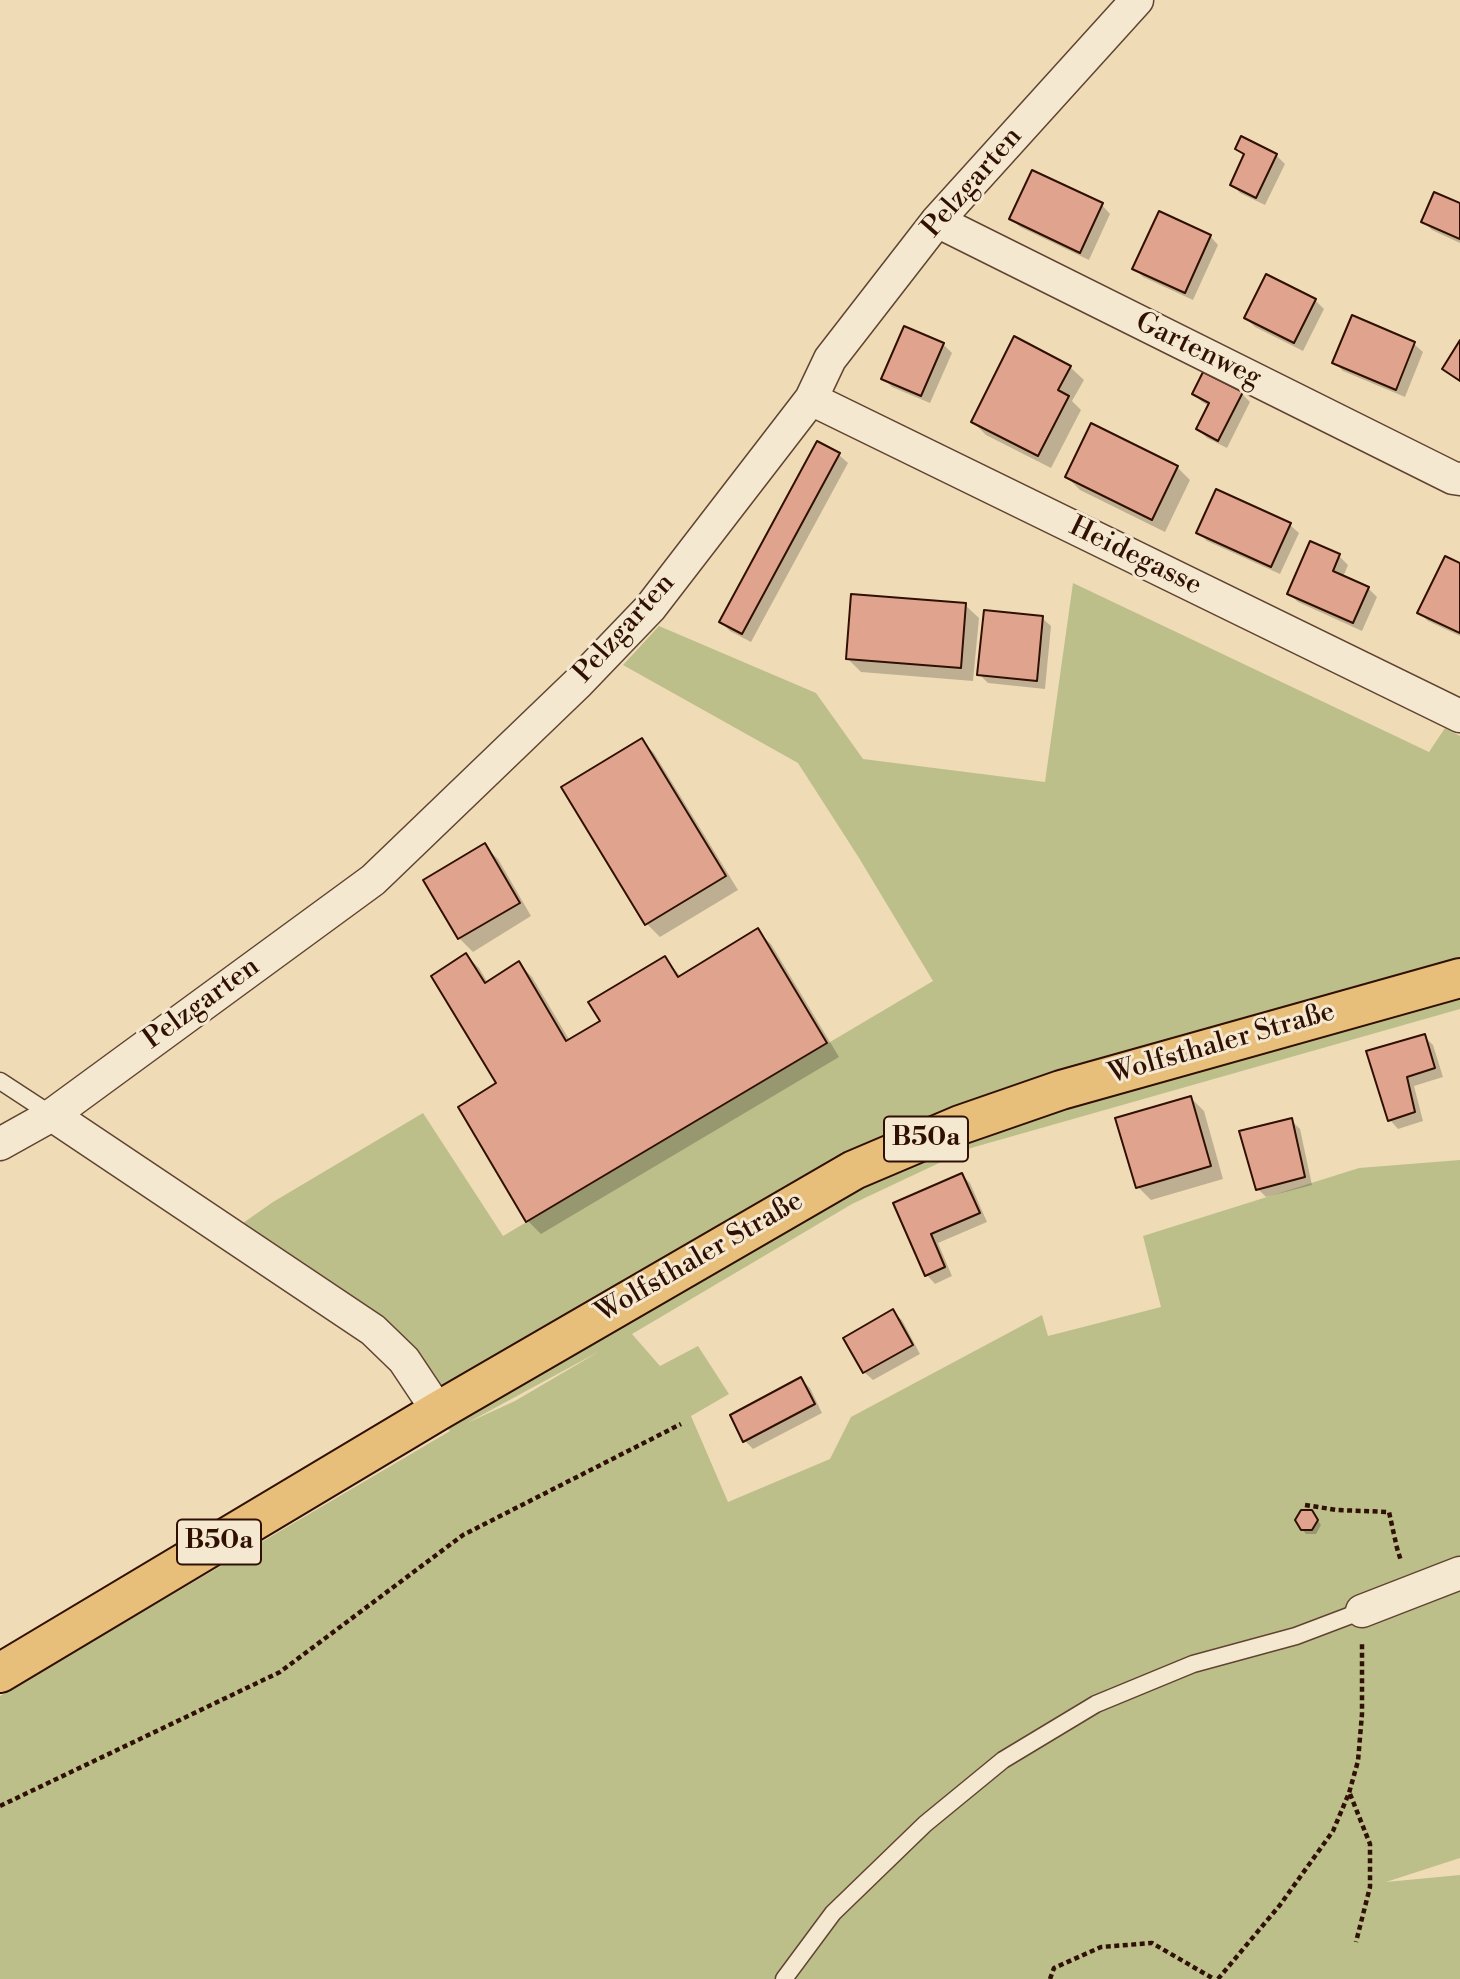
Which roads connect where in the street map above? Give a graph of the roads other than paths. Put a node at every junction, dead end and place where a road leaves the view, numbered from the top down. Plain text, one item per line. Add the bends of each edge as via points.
1 (1136, 0) edge
2 (937, 221) junction
3 (811, 398) junction
4 (1460, 479) edge
5 (1460, 716) edge
6 (1460, 978) edge
7 (0, 1081) edge
8 (52, 1115) junction
9 (0, 1144) edge
10 (438, 1411) junction
11 (1460, 1573) edge
12 (1362, 1611) joint
13 (0, 1673) edge
14 (784, 1979) edge

1 - 2 street, Pelzgarten
2 - 3 street, Pelzgarten via 830,359
2 - 4 street, Gartenweg
3 - 5 street, Heidegasse
3 - 8 street, Pelzgarten via 650,608 373,880
6 - 10 main road, Wolfsthaler Straße / B50a via 1061,1090 960,1125 854,1170
7 - 8 lane
8 - 9 street, Pelzgarten
8 - 10 street via 373,1331 404,1360
10 - 13 main road, Wolfsthaler Straße / B50a
11 - 12 street
12 - 14 lane via 1296,1636 1193,1664 1096,1704 1003,1760 925,1824 833,1913

